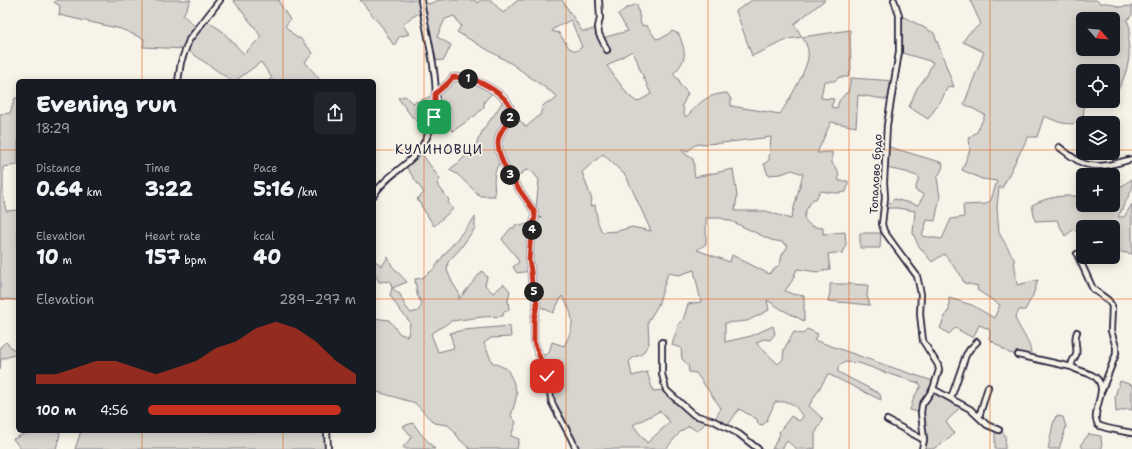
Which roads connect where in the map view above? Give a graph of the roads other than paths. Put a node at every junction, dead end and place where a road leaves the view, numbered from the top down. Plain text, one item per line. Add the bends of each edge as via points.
1 (220, 0) edge
2 (421, 0) edge
3 (599, 0) edge
4 (894, 0) edge
5 (607, 50) dead end
6 (178, 79) edge
7 (435, 94) junction
8 (1059, 147) dead end
9 (1132, 159) edge
10 (376, 192) edge
11 (1082, 264) edge
12 (1078, 332) dead end
13 (662, 342) dead end
14 (978, 342) dead end
15 (1018, 355) dead end
16 (1072, 367) junction
17 (988, 387) dead end
18 (933, 389) junction
19 (1101, 391) junction
20 (951, 398) junction
21 (979, 417) junction
22 (887, 420) dead end
23 (999, 430) dead end
24 (327, 433) edge
25 (1132, 434) edge
26 (924, 440) junction
27 (328, 449) edge
28 (576, 449) edge
29 (758, 449) edge
30 (922, 449) edge

1 - 6 street via 189,40
2 - 7 street
3 - 5 street via 599,34
4 - 18 street, Топалово брдо via 899,15 899,52 887,125 882,224 884,231 917,276 921,294 923,341 939,370
7 - 10 street via 435,110 430,131 419,150
7 - 28 street via 453,77 467,78 505,98 512,110 499,136 498,144 509,173 531,206 535,217 529,260 537,305 534,342 546,372 552,403
8 - 9 street via 1086,164 1101,166
11 - 19 street via 1093,289 1112,306 1111,331 1116,354
12 - 16 street
13 - 29 street via 662,374 666,390 694,415 714,421 739,434
14 - 20 street via 966,355
15 - 16 street
16 - 19 street via 1097,378
17 - 21 street
18 - 20 street
18 - 26 street, Топалово брдо via 922,405 920,413
19 - 25 street via 1095,415 1098,425
20 - 21 street
21 - 23 street via 987,425
22 - 26 street
24 - 27 street
26 - 30 street, Топалово брдо

